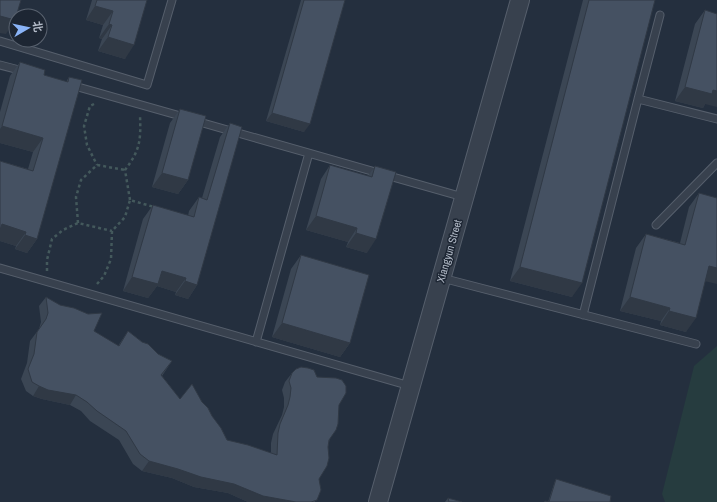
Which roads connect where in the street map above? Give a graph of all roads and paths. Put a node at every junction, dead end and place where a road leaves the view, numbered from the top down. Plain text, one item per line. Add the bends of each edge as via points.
1 (172, 0) edge
2 (520, 0) edge
3 (660, 15) dead end
4 (0, 41) edge
5 (0, 65) edge
6 (30, 73) edge
7 (66, 83) edge
8 (110, 96) junction
9 (638, 99) junction
10 (140, 104) junction
11 (717, 120) edge
12 (309, 153) junction
13 (717, 163) edge
14 (98, 164) junction
15 (125, 170) junction
16 (464, 198) junction
17 (130, 200) junction
18 (160, 209) edge
19 (78, 223) junction
20 (656, 225) dead end
21 (112, 231) junction
22 (0, 268) edge
23 (441, 278) junction
24 (46, 281) junction
25 (89, 294) junction
26 (582, 315) junction
27 (256, 342) junction
28 (696, 344) edge
29 (410, 386) junction
30 (378, 502) edge

1 - 4 lane via 147,85
2 - 16 street, Xiangyun Street
3 - 9 lane
5 - 6 lane
7 - 8 lane
8 - 10 lane
8 - 14 path via 90,106 84,126 87,144
9 - 11 lane
9 - 26 lane
10 - 12 lane
10 - 15 path via 141,136 135,157
12 - 16 lane
12 - 27 lane
13 - 20 lane
14 - 15 path
14 - 19 path via 81,180 76,198
15 - 17 path
16 - 23 street, Xiangyun Street
17 - 18 path
17 - 21 path via 125,216
19 - 21 path
19 - 24 path via 52,239
21 - 25 path via 110,259 104,276
22 - 24 lane
23 - 26 lane
23 - 29 street, Xiangyun Street
24 - 25 lane
25 - 27 lane
26 - 28 lane
27 - 29 lane
29 - 30 street, Xiangyun Street

